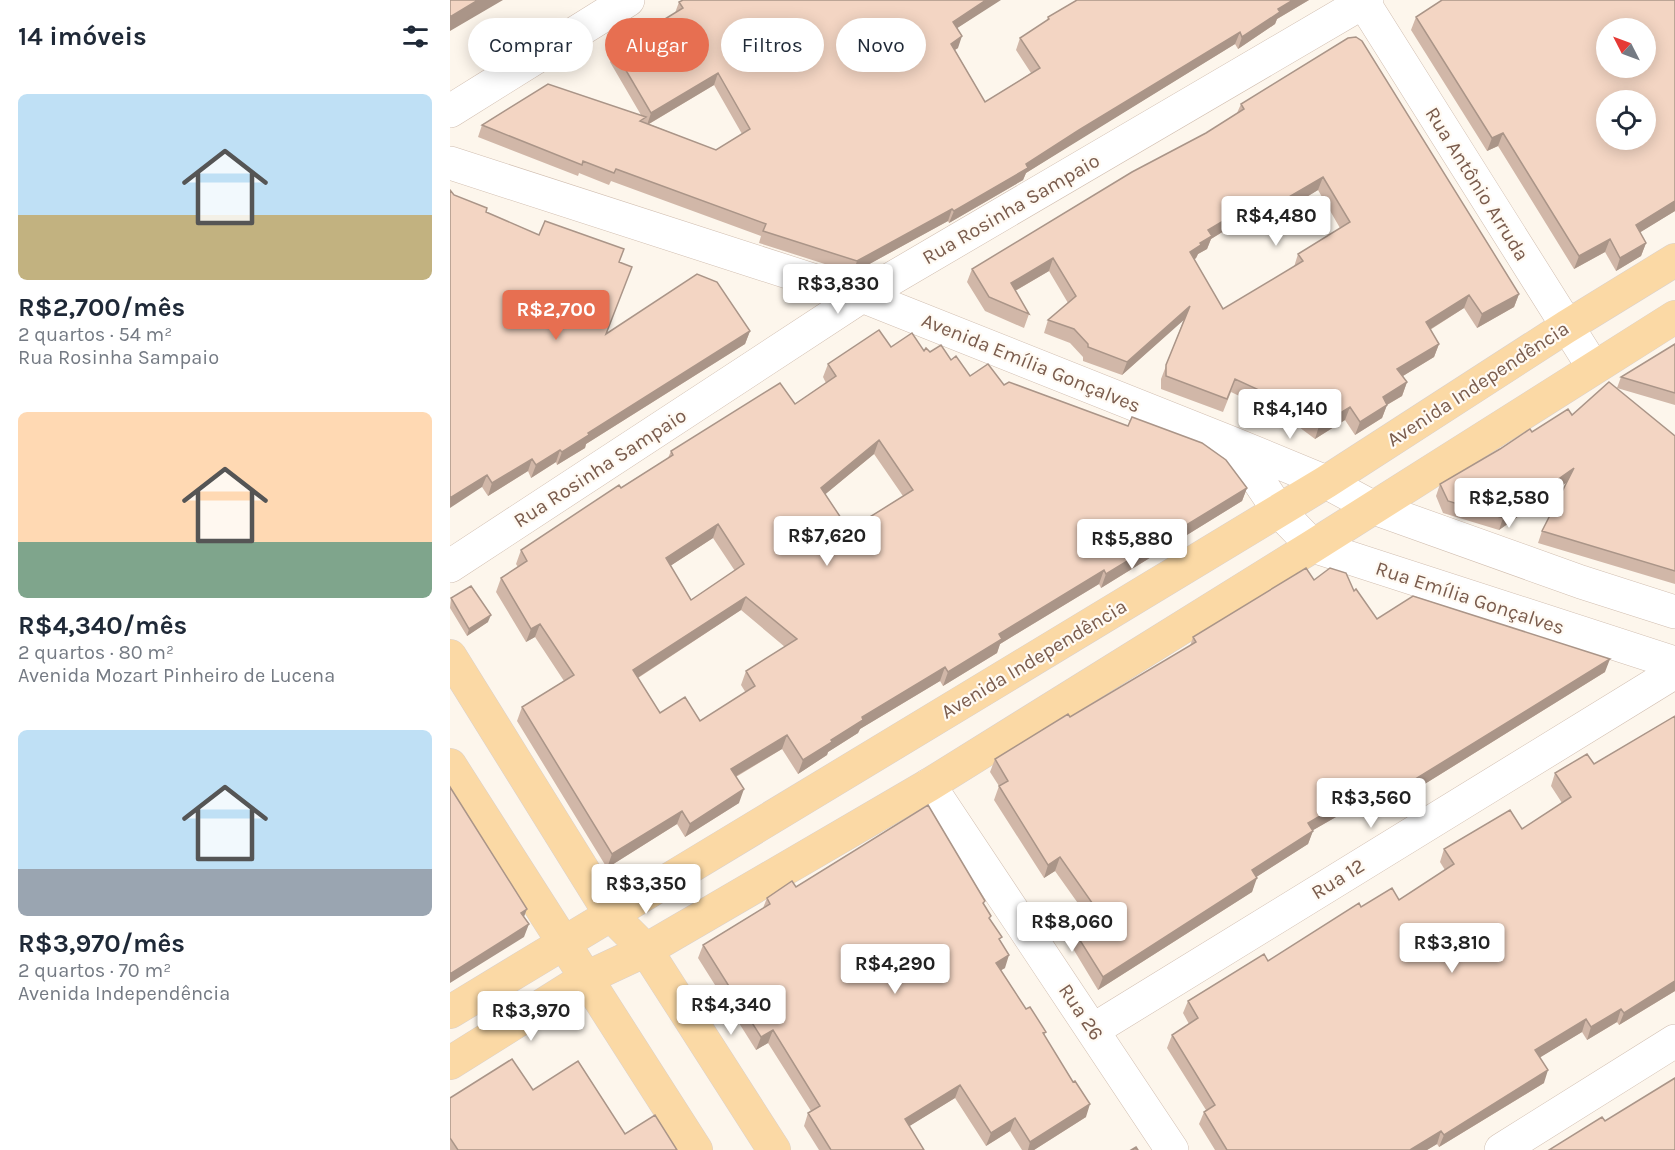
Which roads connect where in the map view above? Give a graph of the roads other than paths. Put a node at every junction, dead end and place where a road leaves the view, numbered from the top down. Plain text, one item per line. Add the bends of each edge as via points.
1 (628, 0) edge
2 (1364, 1) edge
3 (450, 111) edge
4 (450, 163) edge
5 (1675, 260) edge
6 (862, 296) junction
7 (1675, 317) edge
8 (1566, 327) junction
9 (1593, 367) junction
10 (1234, 444) junction
11 (1326, 482) junction
12 (1374, 508) junction
13 (1279, 511) junction
14 (1312, 546) junction
15 (450, 566) edge
16 (1675, 612) edge
17 (450, 656) edge
18 (1675, 663) edge
19 (1675, 672) edge
20 (450, 765) edge
21 (929, 784) junction
22 (611, 915) junction
23 (563, 943) junction
24 (646, 950) junction
25 (586, 978) junction
26 (450, 1012) edge
27 (1094, 1030) junction
28 (1675, 1041) edge
29 (450, 1063) edge
30 (696, 1150) edge
31 (774, 1150) edge
32 (1172, 1150) edge
33 (1501, 1150) edge

1 - 3 street
2 - 6 street, Rua Rosinha Sampaio
2 - 8 street, Rua Antônio Arruda
4 - 6 street, Avenida Emília Gonçalves
5 - 8 main road, Avenida Independência
6 - 10 street, Avenida Emília Gonçalves
6 - 15 street, Rua Rosinha Sampaio
7 - 9 main road
8 - 9 street, Rua Antônio Arruda
8 - 11 main road, Avenida Independência
9 - 12 main road
10 - 11 street, Avenida Emília Gonçalves
10 - 13 street
11 - 12 street
11 - 13 main road, Avenida Independência
12 - 14 main road
12 - 16 street
13 - 14 street, Rua Emília Gonçalves
13 - 22 main road, Avenida Independência
14 - 18 street, Rua Emília Gonçalves
14 - 21 main road
17 - 22 main road
19 - 27 street, Rua 12
20 - 23 main road
21 - 24 main road
21 - 27 street, Rua 26
22 - 23 main road, Avenida Independência
22 - 24 main road
23 - 25 main road
23 - 26 main road, Avenida Independência
24 - 25 main road
24 - 31 main road
25 - 29 main road
25 - 30 main road
27 - 32 street, Rua 26
28 - 33 street

